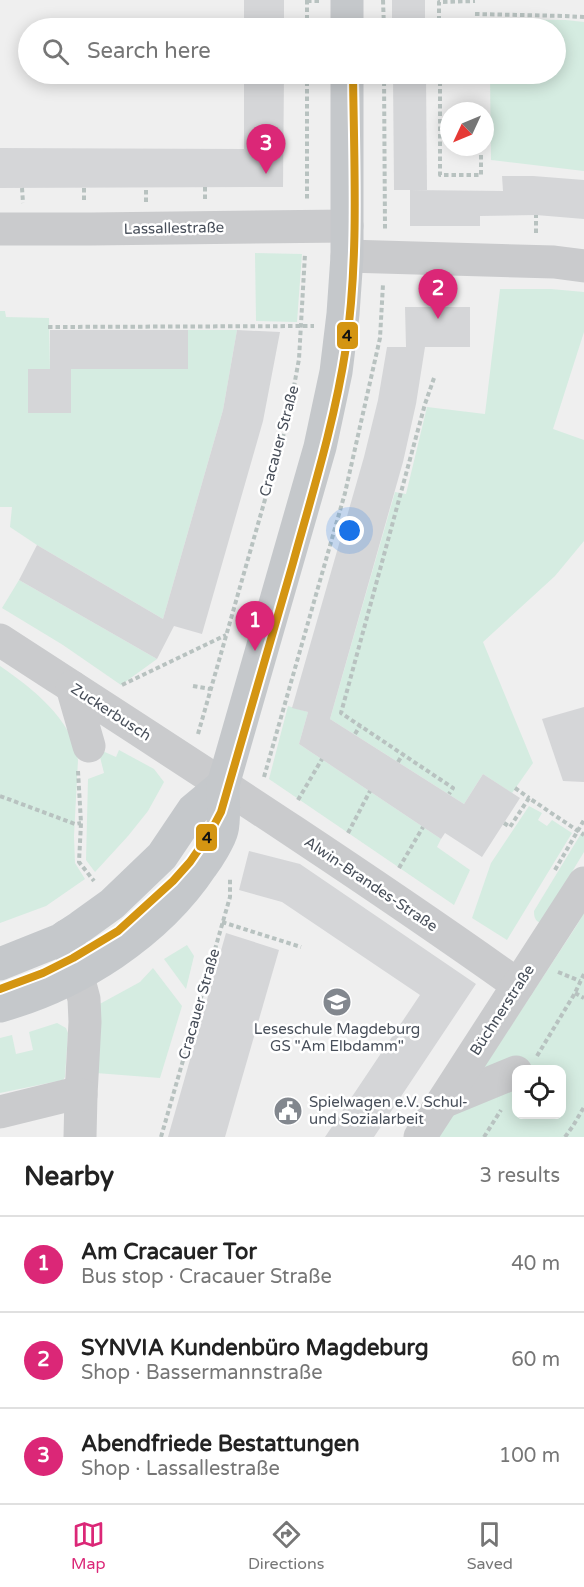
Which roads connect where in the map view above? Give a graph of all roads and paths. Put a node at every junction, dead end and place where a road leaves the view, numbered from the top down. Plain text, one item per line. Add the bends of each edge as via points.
1 (384, 0) edge
2 (307, 1) edge
3 (334, 1) edge
4 (475, 1) edge
5 (475, 14) dead end
6 (307, 18) edge
7 (342, 18) edge
8 (384, 18) edge
9 (439, 18) edge
10 (584, 18) edge
11 (307, 84) edge
12 (347, 84) edge
13 (440, 84) edge
14 (440, 102) edge
15 (307, 120) junction
16 (314, 121) dead end
17 (440, 156) edge
18 (481, 156) edge
19 (307, 225) junction
20 (0, 229) edge
21 (347, 241) junction
22 (584, 266) edge
23 (301, 326) junction
24 (48, 327) dead end
25 (434, 378) dead end
26 (226, 635) junction
27 (0, 640) edge
28 (121, 685) dead end
29 (193, 686) dead end
30 (72, 687) junction
31 (210, 689) junction
32 (360, 726) junction
33 (355, 734) dead end
34 (403, 754) junction
35 (83, 756) joint
36 (322, 759) dead end
37 (398, 762) dead end
38 (189, 763) junction
39 (223, 785) junction
40 (515, 788) dead end
41 (370, 791) dead end
42 (449, 794) dead end
43 (0, 796) edge
44 (529, 798) junction
45 (295, 805) dead end
46 (81, 823) junction
47 (504, 823) dead end
48 (423, 827) dead end
49 (584, 835) edge
50 (344, 840) dead end
51 (230, 870) dead end
52 (396, 874) dead end
53 (584, 883) edge
54 (99, 886) dead end
55 (222, 922) junction
56 (66, 936) junction
57 (301, 947) dead end
58 (0, 964) edge
59 (549, 968) dead end
60 (78, 974) junction
61 (584, 974) edge
62 (580, 981) junction
63 (518, 985) junction
64 (575, 993) junction
65 (584, 998) edge
66 (0, 1006) edge
67 (526, 1065) edge
68 (512, 1074) edge
69 (81, 1095) junction
70 (443, 1102) junction
71 (584, 1107) edge
72 (0, 1112) edge
73 (80, 1137) edge
74 (161, 1137) edge
75 (420, 1137) edge
76 (565, 1137) edge

1 - 8 path
2 - 3 path
2 - 6 path
3 - 7 main road
4 - 9 path via 439,2
5 - 10 path
11 - 15 path, Cracauer Straße
12 - 21 main road
13 - 14 path
15 - 16 path
15 - 19 path, Cracauer Straße
17 - 18 path via 440,175 481,175
19 - 20 street, Lassallestraße
19 - 21 street, Lassallestraße
19 - 23 path, Cracauer Straße
21 - 22 street, Lassallestraße
21 - 39 main road via 340,344 320,447
23 - 24 path
23 - 26 path, Cracauer Straße via 288,419
25 - 32 path via 340,713
26 - 28 path
26 - 31 path, Cracauer Straße
27 - 30 street, Zuckerbusch
29 - 31 path
30 - 35 street
30 - 38 street, Zuckerbusch
31 - 38 path, Cracauer Straße
32 - 33 path
32 - 34 path
34 - 37 path
34 - 42 path via 453,788
35 - 46 path
36 - 45 path
38 - 39 street, Zuckerbusch
39 - 56 main road via 193,810 162,856 103,911
39 - 60 main road via 222,831 193,881 128,944
39 - 63 street, Alwin-Brandes-Straße
40 - 44 path
41 - 50 path
43 - 46 path
44 - 47 path via 510,827
44 - 49 path
46 - 54 path via 80,862
48 - 52 path
51 - 55 path, Cracauer Straße via 230,897
53 - 63 street, Büchnerstraße
55 - 57 path
55 - 74 path, Cracauer Straße
56 - 58 main road
56 - 60 street
59 - 62 path
60 - 66 main road via 50,989
60 - 69 street via 85,1022
61 - 62 path
62 - 64 path
63 - 70 street, Büchnerstraße
64 - 65 path
64 - 67 path
68 - 70 street
69 - 72 street
69 - 73 street
70 - 75 street, Büchnerstraße
71 - 76 path

